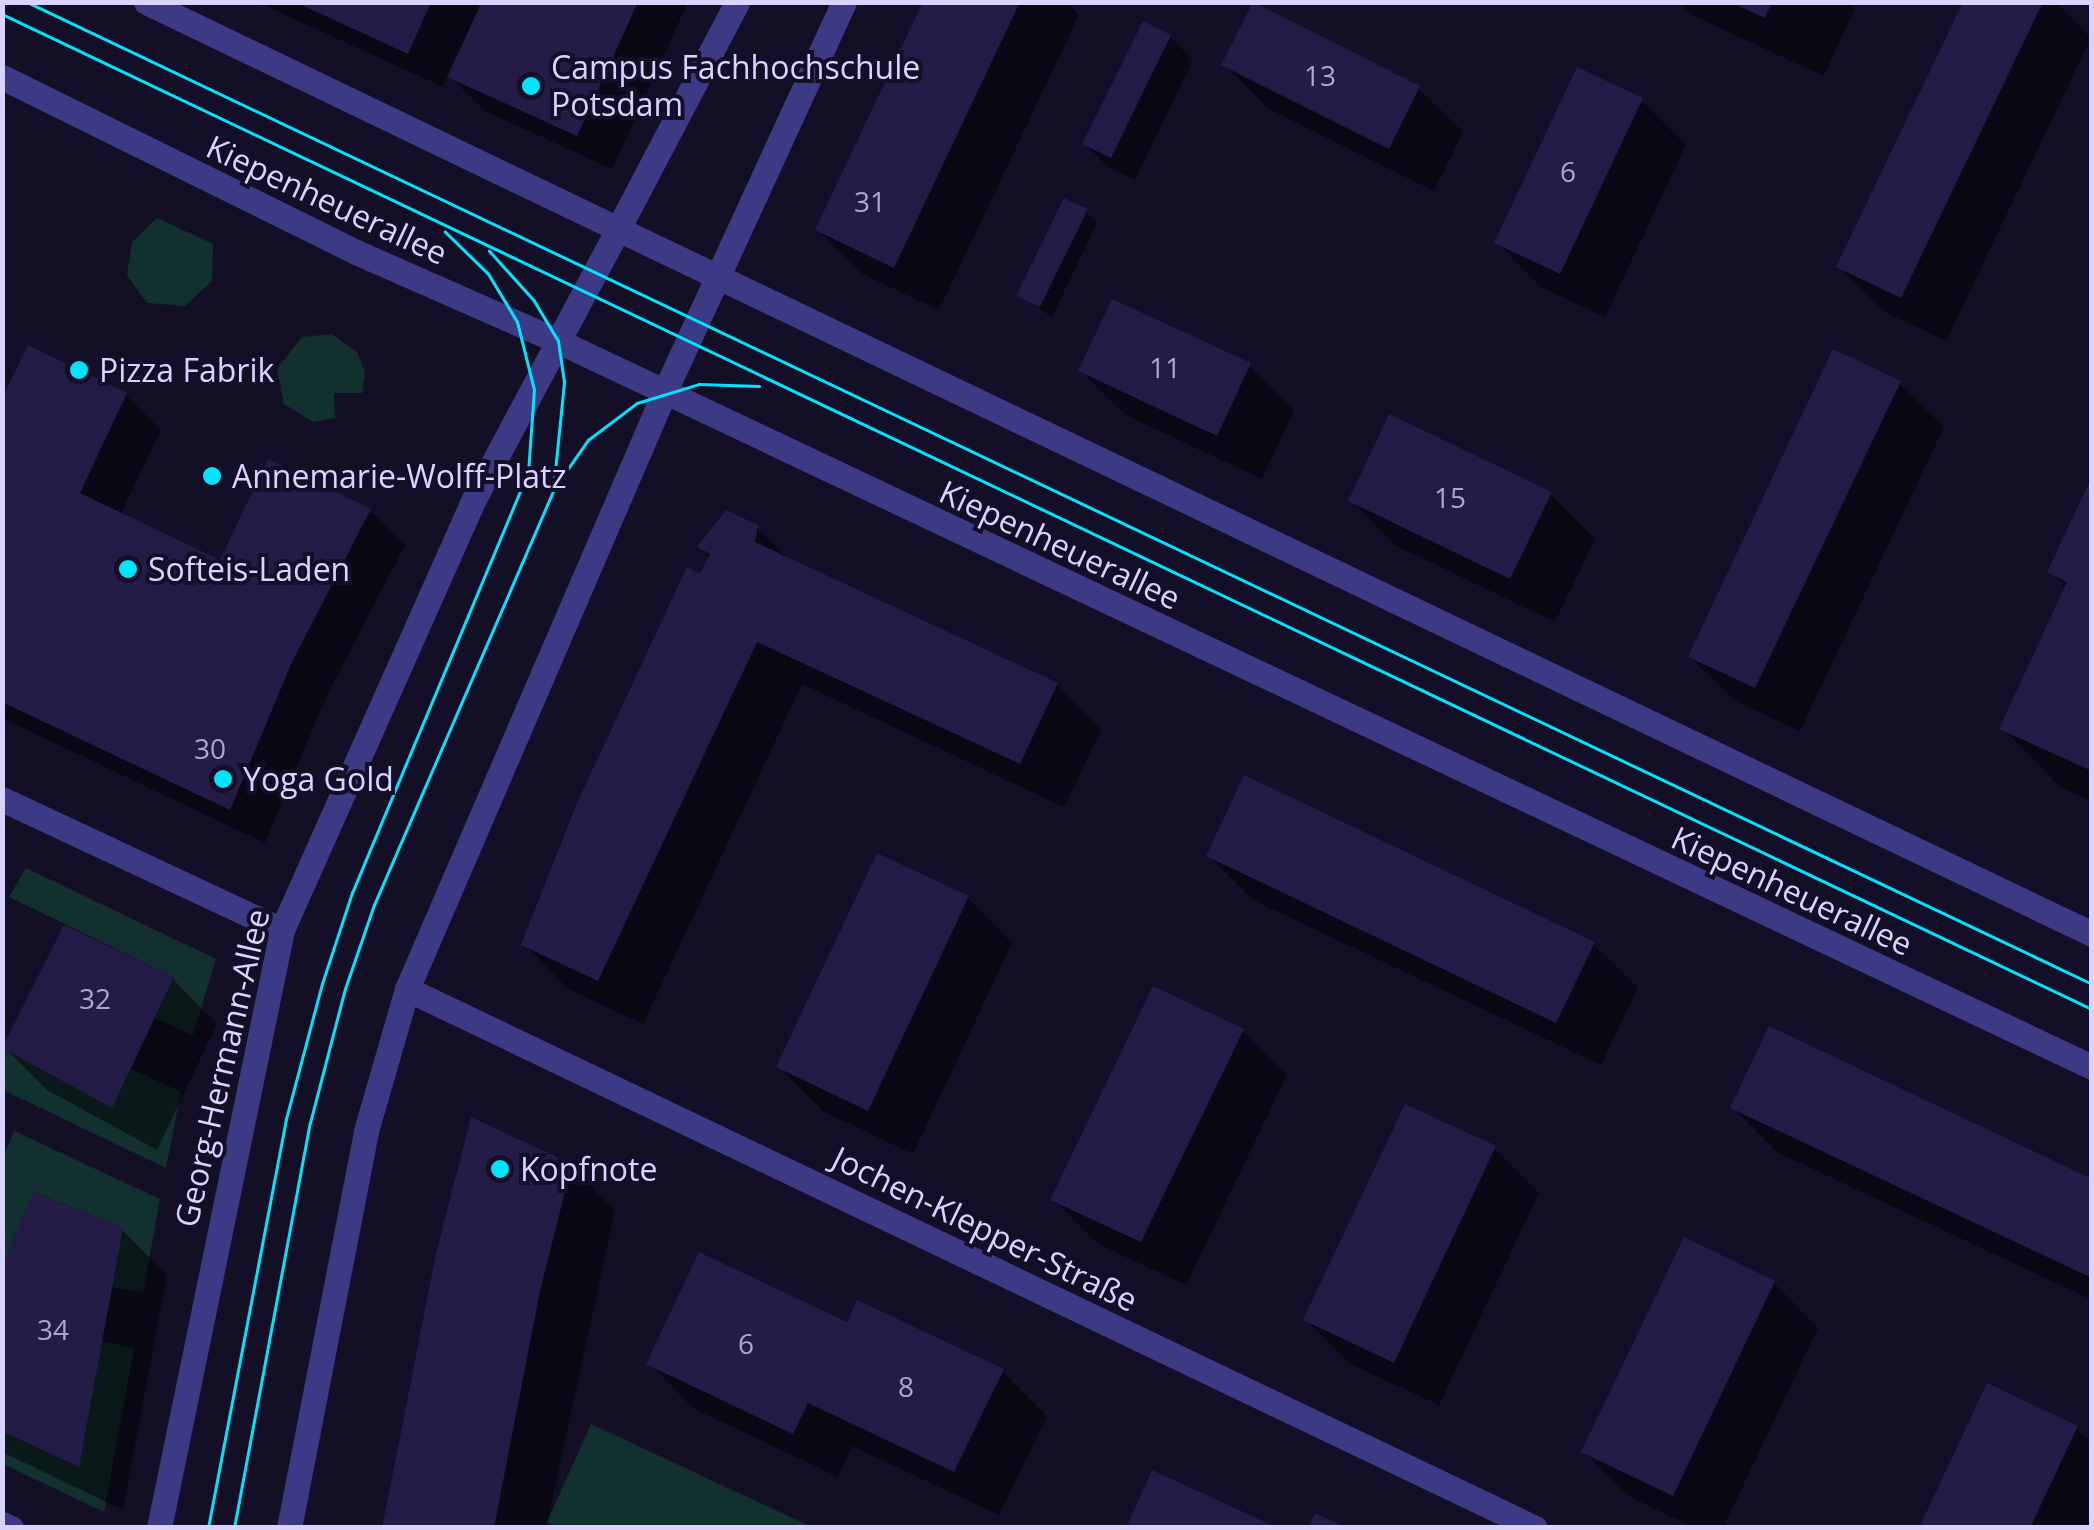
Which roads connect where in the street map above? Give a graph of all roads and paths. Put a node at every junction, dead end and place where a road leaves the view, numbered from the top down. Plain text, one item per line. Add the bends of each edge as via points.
1 (146, 2) edge
2 (737, 2) edge
3 (844, 2) edge
4 (2, 77) edge
5 (618, 229) junction
6 (720, 278) junction
7 (558, 341) junction
8 (666, 391) junction
9 (2, 799) edge
10 (282, 930) junction
11 (2092, 934) edge
12 (406, 989) junction
13 (2092, 1068) edge
14 (2, 1524) edge
15 (11, 1528) edge
16 (159, 1528) edge
17 (288, 1528) edge
18 (1535, 1528) edge

1 - 5 street
2 - 5 street, Georg-Hermann-Allee
3 - 6 street
4 - 7 street, Kiepenheuerallee via 356,252
5 - 6 street
5 - 7 street, Georg-Hermann-Allee
6 - 8 street
6 - 11 street
7 - 8 street, Kiepenheuerallee
7 - 10 street, Georg-Hermann-Allee via 475,497
8 - 12 street
8 - 13 street, Kiepenheuerallee
9 - 10 street
10 - 16 street, Georg-Hermann-Allee
12 - 17 street via 366,1131
12 - 18 street, Jochen-Klepper-Straße
14 - 15 street

